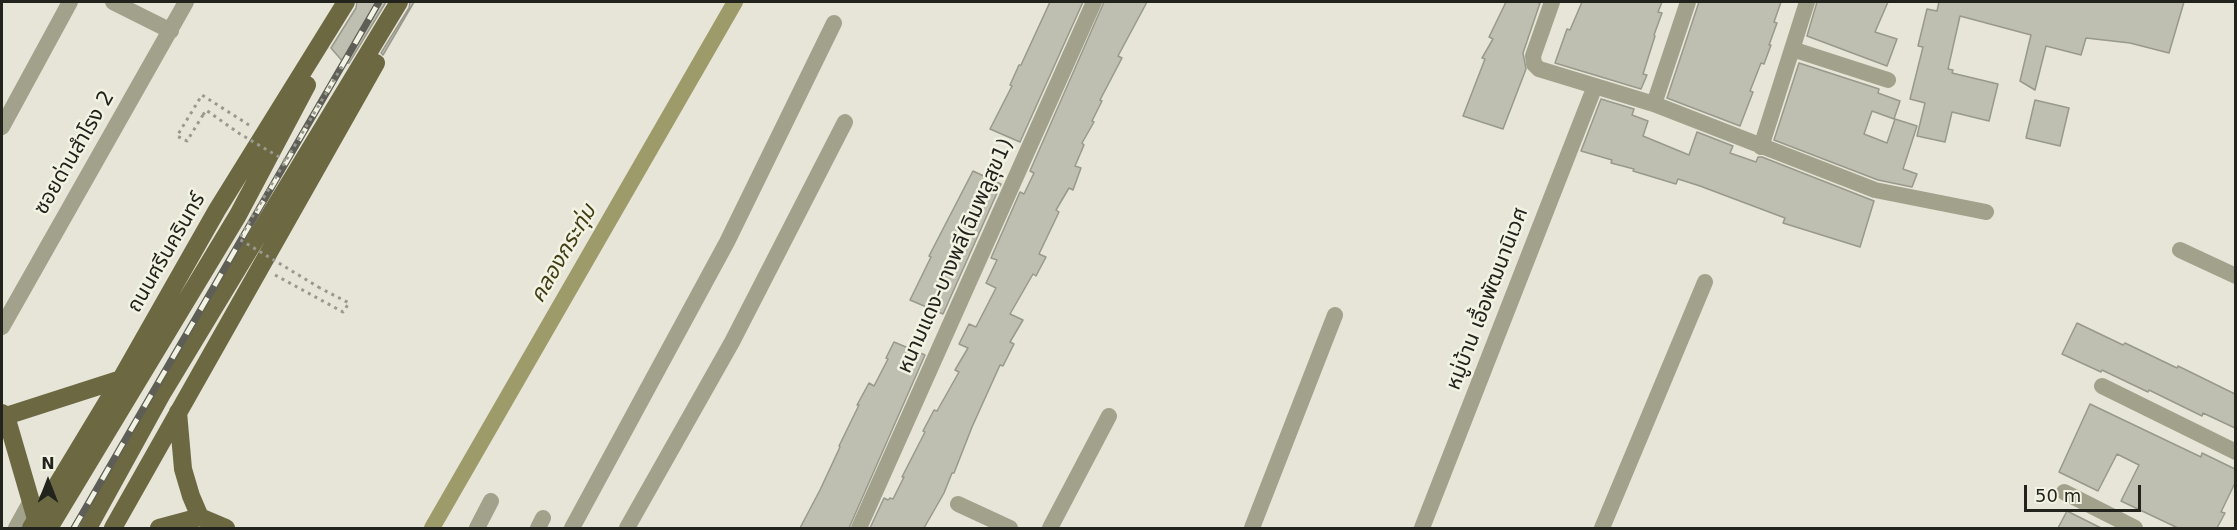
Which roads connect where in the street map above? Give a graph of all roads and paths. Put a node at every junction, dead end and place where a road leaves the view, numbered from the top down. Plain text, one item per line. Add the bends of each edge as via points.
1 (70, 2) edge
2 (113, 2) edge
3 (186, 2) edge
4 (346, 2) edge
5 (351, 2) edge
6 (399, 2) edge
7 (406, 2) edge
8 (1094, 2) edge
9 (1552, 2) edge
10 (1688, 2) edge
11 (1807, 2) edge
12 (834, 23) dead end
13 (171, 31) junction
14 (1792, 49) junction
15 (344, 63) dead end
16 (1888, 80) dead end
17 (1595, 86) junction
18 (1654, 104) junction
19 (845, 122) dead end
20 (2, 127) edge
21 (264, 134) junction
22 (1761, 147) junction
23 (286, 161) junction
24 (1986, 212) dead end
25 (2180, 250) dead end
26 (260, 267) junction
27 (2235, 276) edge
28 (1705, 282) dead end
29 (1335, 315) dead end
30 (2, 327) edge
31 (121, 379) junction
32 (2102, 386) dead end
33 (178, 412) junction
34 (4, 414) edge
35 (1109, 416) dead end
36 (2235, 452) edge
37 (2064, 492) dead end
38 (31, 501) junction
39 (491, 501) dead end
40 (958, 504) dead end
41 (200, 517) junction
42 (39, 525) edge
43 (16, 528) edge
44 (88, 528) edge
45 (113, 528) edge
46 (159, 528) edge
47 (226, 528) edge
48 (477, 528) edge
49 (572, 528) edge
50 (627, 528) edge
51 (860, 528) edge
52 (1010, 528) edge
53 (1050, 528) edge
54 (1252, 528) edge
55 (1422, 528) edge
56 (1602, 528) edge
57 (2136, 528) edge

1 - 20 street
2 - 13 street
3 - 13 street, ซอยด่านสำโรง 2
4 - 21 main road, ถนนศรีนครินทร์
5 - 42 main road, ถนนศรีนครินทร์ via 238,215
6 - 44 main road via 163,392
7 - 26 main road via 355,103
8 - 51 street, หนามแดง-บางพลี(ฉิมพลูสุข1)
9 - 17 street via 1533,56 1534,64 1539,69
10 - 18 street
11 - 14 street
12 - 49 street via 727,242
13 - 30 street, ซอยด่านสำโรง 2
14 - 16 street
14 - 22 street
15 - 23 path, bridge
17 - 18 street
17 - 55 street, หมู่บ้าน เอื้อพัฒนานิเวศ
18 - 22 street
19 - 50 street via 732,342
21 - 23 path, bridge via 202,95 177,136 187,141 206,110
21 - 31 main road, ถนนศรีนครินทร์
22 - 24 street via 1881,192
23 - 26 path, bridge via 239,239 349,303 344,312
25 - 27 street
26 - 33 main road
28 - 56 street
29 - 54 street
31 - 34 main road
31 - 42 main road, ถนนศรีนครินทร์
32 - 36 street
33 - 41 main road via 183,469
33 - 45 main road
34 - 38 main road
35 - 53 street
37 - 57 street
38 - 42 main road
38 - 43 street
39 - 48 street
40 - 52 street
41 - 46 main road
41 - 47 main road

